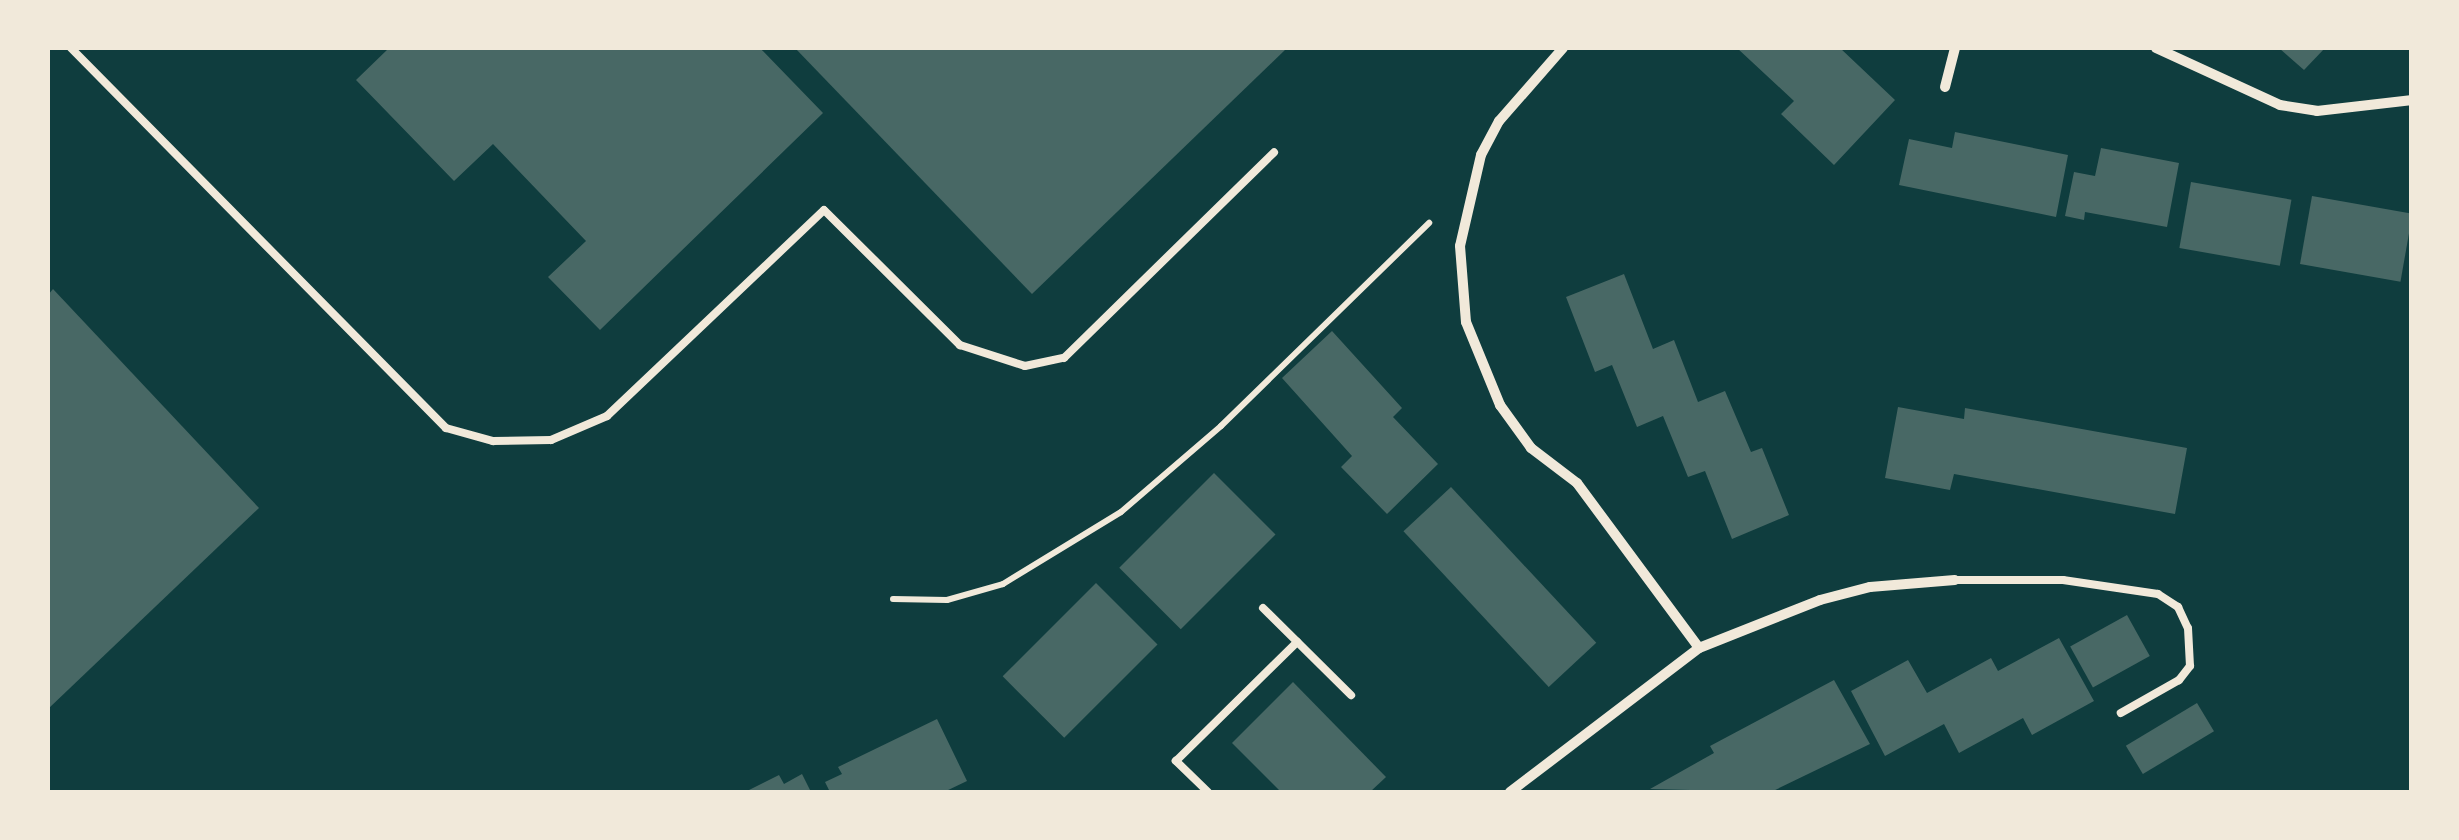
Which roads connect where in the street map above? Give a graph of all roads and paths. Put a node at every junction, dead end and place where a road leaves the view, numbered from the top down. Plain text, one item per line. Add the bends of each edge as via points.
1 (71, 48) edge
2 (1562, 48) edge
3 (1955, 48) edge
4 (2156, 48) edge
5 (1945, 86) dead end
6 (2412, 100) edge
7 (1274, 152) dead end
8 (1464, 214) junction
9 (1955, 580) joint
10 (893, 599) dead end
11 (1263, 608) dead end
12 (1297, 642) junction
13 (1699, 648) junction
14 (1351, 695) dead end
15 (2121, 714) dead end
16 (1208, 792) edge
17 (1510, 792) edge

1 - 7 lane via 446,428 493,441 551,440 606,416 824,210 960,345 1025,366 1064,358
2 - 8 street via 1500,120
3 - 5 street
4 - 6 street via 2280,105 2333,110
8 - 10 path via 1433,219 1400,247 1221,426 1121,512 1003,584 947,600
8 - 13 street via 1466,322 1500,405 1531,448 1576,483
9 - 13 street via 1870,587 1820,600
9 - 15 lane via 2064,580 2158,594 2178,607 2188,628 2190,666 2179,680
11 - 12 lane
12 - 14 lane
12 - 16 lane via 1176,760
13 - 17 street

